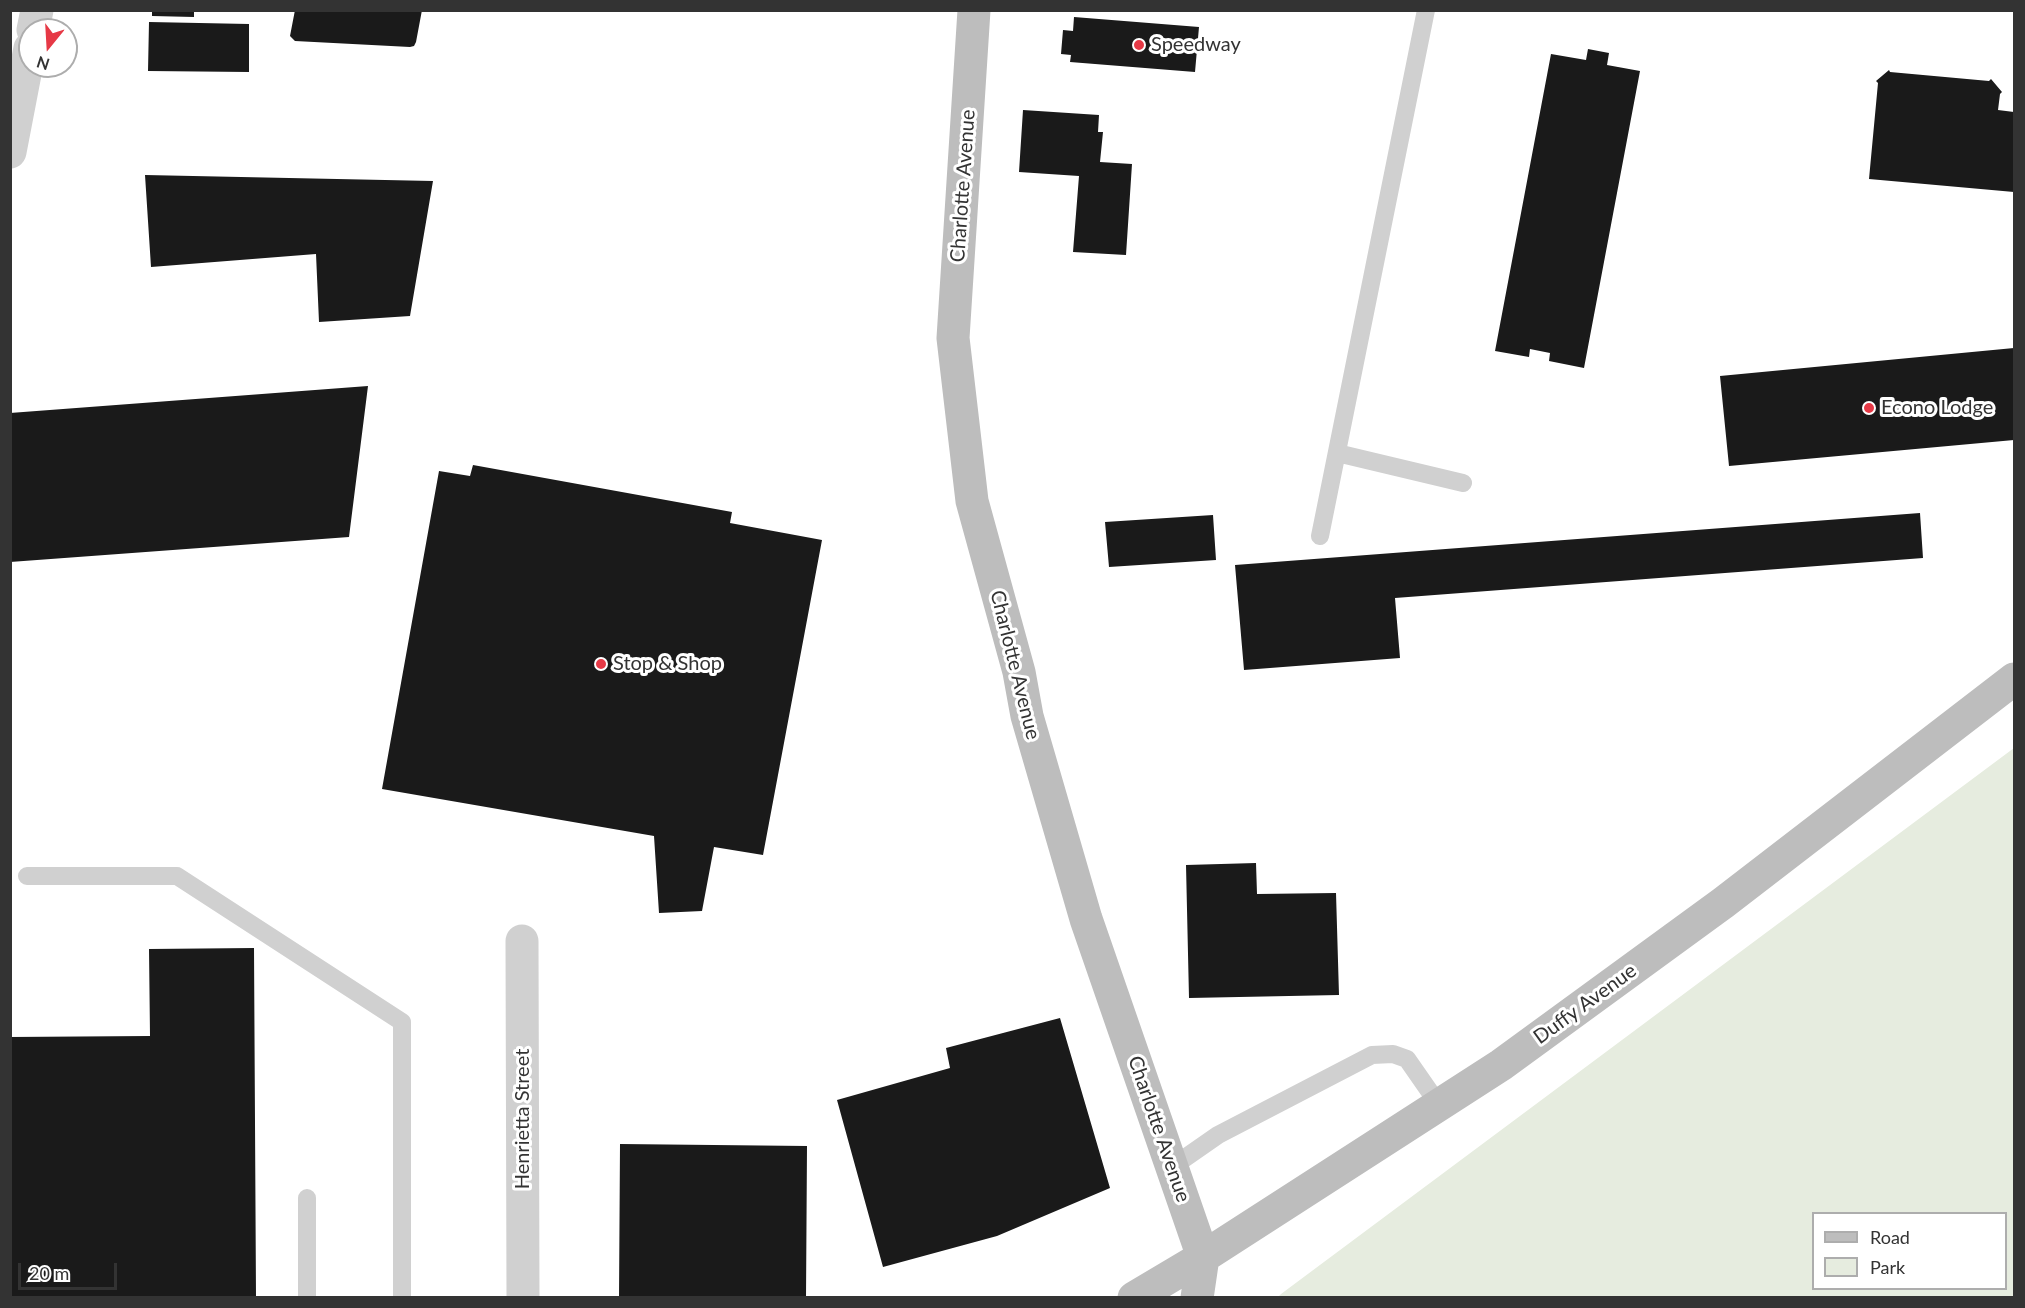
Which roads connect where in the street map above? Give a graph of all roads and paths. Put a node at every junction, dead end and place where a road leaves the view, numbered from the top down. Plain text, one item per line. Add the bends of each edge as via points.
1 (974, 10) edge
2 (1426, 10) edge
3 (24, 78) edge
4 (10, 152) edge
5 (1337, 453) junction
6 (1462, 483) dead end
7 (1320, 536) dead end
8 (2014, 679) edge
9 (27, 876) dead end
10 (522, 941) dead end
11 (1439, 1105) junction
12 (1172, 1167) junction
13 (307, 1198) dead end
14 (1203, 1257) junction
15 (307, 1298) edge
16 (402, 1298) edge
17 (523, 1298) edge
18 (1134, 1298) edge
19 (1197, 1298) edge

1 - 12 street, Charlotte Avenue via 953,338 972,501 1019,672 1027,716 1086,919
2 - 5 lane
3 - 4 street
5 - 6 lane
5 - 7 lane
8 - 11 street, Duffy Avenue via 1723,903 1501,1065
9 - 16 lane via 177,876 402,1022
10 - 17 street, Henrietta Street
11 - 12 lane via 1407,1059 1393,1054 1372,1055 1218,1135
11 - 14 street, Duffy Avenue
12 - 14 street, Charlotte Avenue
13 - 15 lane
14 - 18 street, Duffy Avenue
14 - 19 street, Charlotte Avenue

